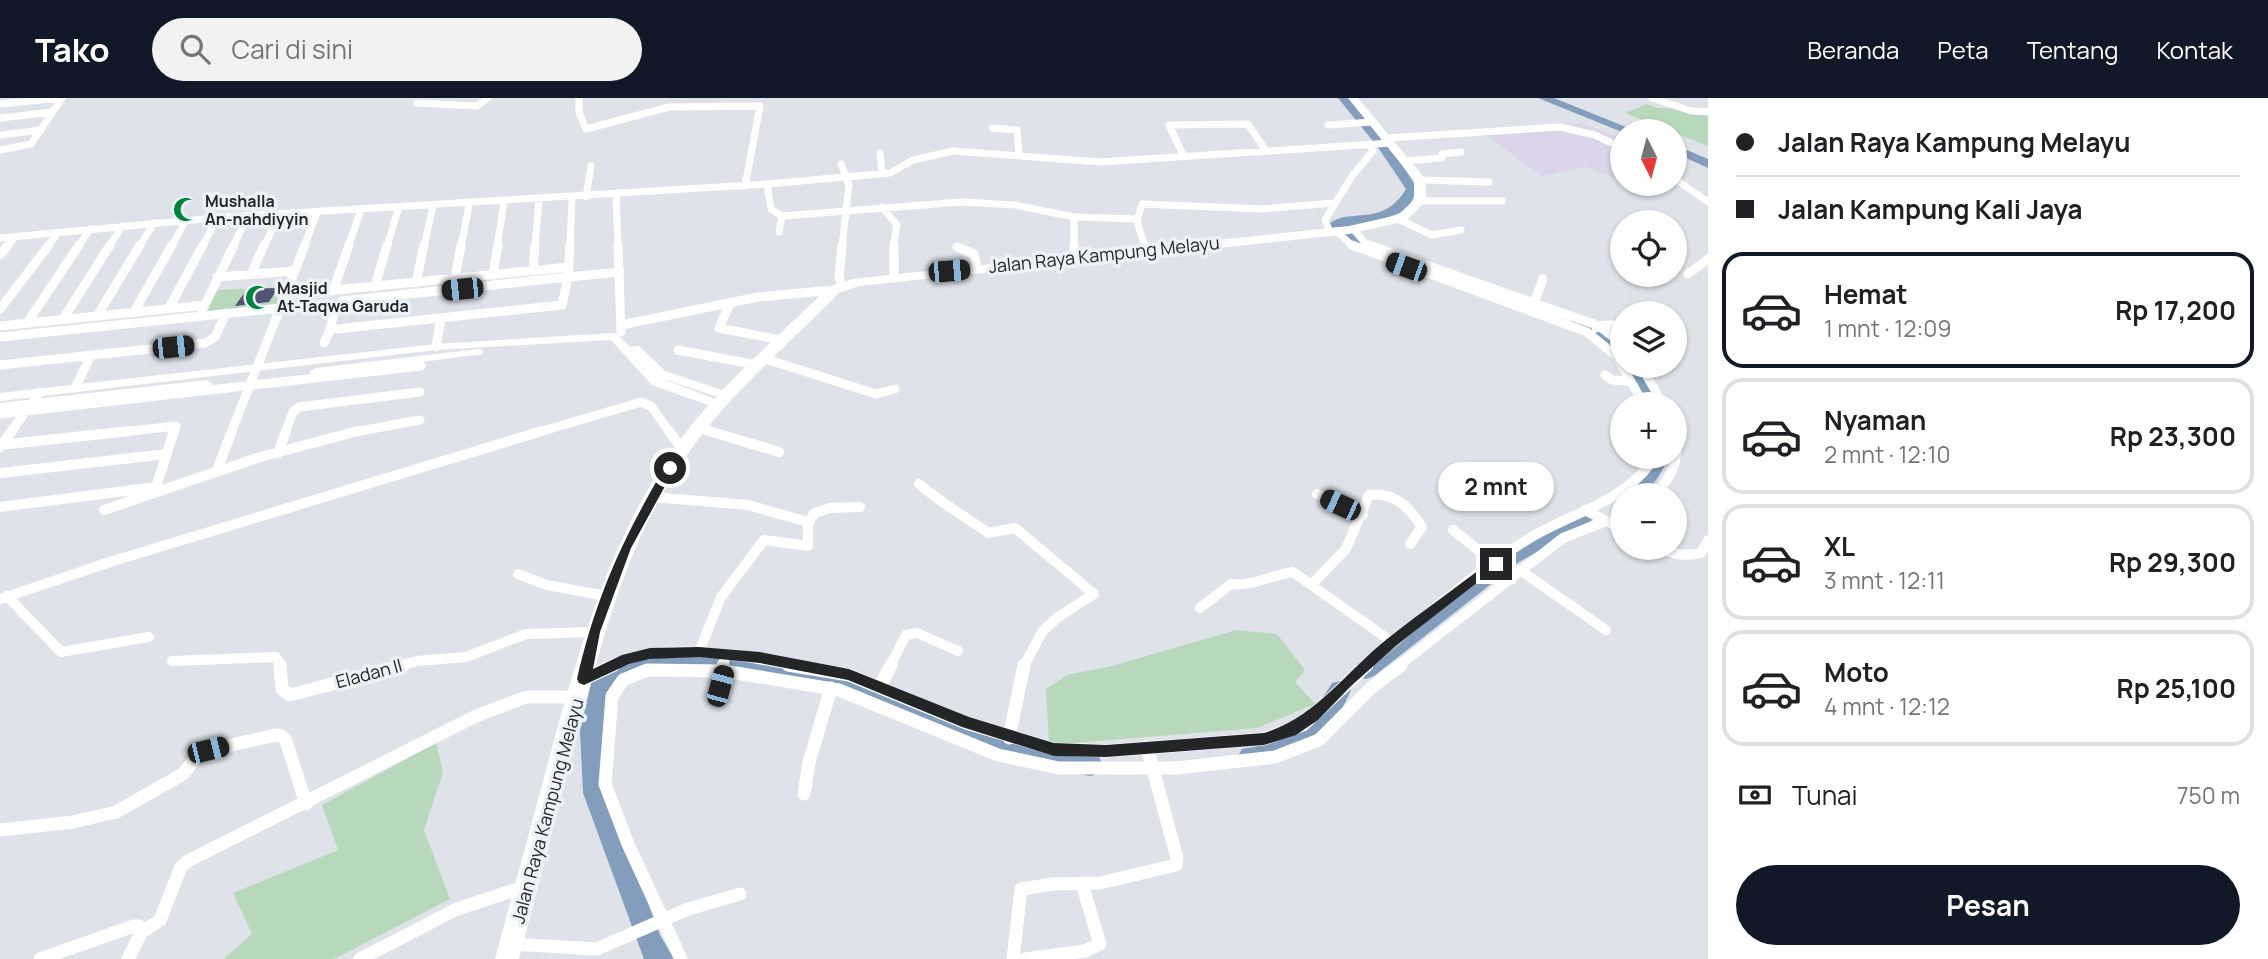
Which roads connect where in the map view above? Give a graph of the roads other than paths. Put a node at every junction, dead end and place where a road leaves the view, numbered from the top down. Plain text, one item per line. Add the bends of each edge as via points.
1 (488, 98) edge
2 (579, 98) edge
3 (1353, 98) edge
4 (1652, 98) edge
5 (10, 101) edge
6 (417, 103) dead end
7 (0, 104) edge
8 (1708, 112) edge
9 (51, 114) junction
10 (0, 118) edge
11 (1324, 118) dead end
12 (1368, 122) junction
13 (1338, 124) junction
14 (1328, 125) dead end
15 (992, 128) dead end
16 (41, 130) junction
17 (0, 135) edge
18 (1383, 142) junction
19 (1610, 142) edge
20 (0, 150) edge
21 (1266, 151) junction
22 (1461, 152) dead end
23 (880, 153) dead end
24 (1019, 154) junction
25 (1183, 155) junction
26 (1405, 161) junction
27 (841, 164) dead end
28 (591, 166) dead end
29 (882, 173) junction
30 (847, 176) junction
31 (1420, 180) junction
32 (1489, 182) dead end
33 (767, 184) junction
34 (745, 186) junction
35 (1687, 187) edge
36 (616, 195) junction
37 (586, 197) junction
38 (572, 198) junction
39 (539, 200) junction
40 (1420, 201) junction
41 (1502, 201) dead end
42 (503, 202) junction
43 (1708, 202) edge
44 (1334, 203) junction
45 (469, 205) junction
46 (433, 206) junction
47 (882, 207) junction
48 (398, 209) junction
49 (846, 209) junction
50 (361, 210) junction
51 (317, 213) junction
52 (279, 214) junction
53 (248, 215) junction
54 (782, 216) junction
55 (1074, 217) junction
56 (217, 218) junction
57 (1136, 219) junction
58 (1398, 219) junction
59 (186, 220) junction
60 (155, 223) junction
61 (122, 226) junction
62 (90, 229) junction
63 (1342, 230) junction
64 (1461, 230) dead end
65 (779, 232) dead end
66 (58, 233) junction
67 (15, 237) junction
68 (0, 238) edge
69 (957, 247) dead end
70 (1147, 251) junction
71 (0, 255) edge
72 (1074, 258) junction
73 (1708, 259) edge
74 (569, 267) junction
75 (977, 268) junction
76 (294, 271) junction
77 (533, 271) junction
78 (620, 272) junction
79 (251, 274) junction
80 (1688, 274) dead end
81 (493, 275) junction
82 (217, 277) junction
83 (567, 277) junction
84 (894, 277) junction
85 (455, 279) junction
86 (1543, 279) dead end
87 (416, 283) junction
88 (386, 286) junction
89 (375, 287) junction
90 (838, 288) junction
91 (333, 291) junction
92 (285, 295) junction
93 (384, 297) junction
94 (731, 302) junction
95 (1534, 303) junction
96 (205, 304) junction
97 (169, 308) junction
98 (281, 308) junction
99 (0, 309) edge
100 (134, 312) junction
101 (226, 313) junction
102 (97, 316) junction
103 (200, 316) junction
104 (441, 318) junction
105 (63, 319) junction
106 (27, 323) junction
107 (1610, 323) edge
108 (0, 326) edge
109 (331, 328) junction
110 (1592, 329) junction
111 (619, 334) junction
112 (0, 337) edge
113 (1610, 338) edge
114 (781, 340) junction
115 (324, 343) dead end
116 (491, 344) junction
117 (436, 347) junction
118 (678, 350) dead end
119 (91, 355) junction
120 (760, 362) junction
121 (0, 365) edge
122 (421, 366) dead end
123 (1605, 375) dead end
124 (254, 378) junction
125 (1630, 382) junction
126 (75, 388) junction
127 (895, 389) dead end
128 (40, 392) junction
129 (420, 392) dead end
130 (1636, 392) edge
131 (0, 397) edge
132 (723, 401) junction
133 (0, 407) edge
134 (28, 407) junction
135 (0, 414) edge
136 (420, 420) dead end
137 (699, 428) junction
138 (0, 446) edge
139 (682, 449) junction
140 (278, 453) junction
141 (779, 453) dead end
142 (167, 454) junction
143 (1647, 469) edge
144 (218, 470) junction
145 (0, 473) edge
146 (919, 484) dead end
147 (157, 489) junction
148 (1317, 494) dead end
149 (652, 497) junction
150 (0, 507) edge
151 (860, 507) dead end
152 (104, 510) dead end
153 (1586, 511) junction
154 (1363, 515) junction
155 (1610, 521) edge
156 (808, 522) junction
157 (1605, 522) junction
158 (1610, 524) edge
159 (1453, 530) dead end
160 (1708, 540) edge
161 (1410, 544) dead end
162 (1687, 556) edge
163 (1496, 564) junction
164 (1520, 570) junction
165 (517, 574) dead end
166 (1312, 584) junction
167 (606, 596) junction
168 (4, 597) edge
169 (1200, 608) dead end
170 (1606, 630) dead end
171 (594, 632) junction
172 (149, 637) dead end
173 (1392, 644) junction
174 (958, 651) dead end
175 (699, 652) junction
176 (1409, 657) junction
177 (172, 661) dead end
178 (725, 664) junction
179 (584, 679) junction
180 (880, 686) junction
181 (831, 688) junction
182 (578, 697) junction
183 (716, 701) dead end
184 (1009, 738) junction
185 (1150, 758) junction
186 (804, 794) dead end
187 (306, 804) junction
188 (0, 830) edge
189 (1082, 884) junction
190 (527, 886) junction
191 (740, 894) dead end
192 (661, 920) junction
193 (141, 933) junction
194 (510, 951) edge
195 (40, 959) edge
196 (128, 959) edge
197 (360, 959) edge
198 (681, 959) edge
199 (1013, 959) edge
200 (1025, 959) edge

1 - 6 street via 478,106
2 - 34 street via 586,130 671,107 760,106
3 - 12 main road
4 - 8 street
5 - 7 street
5 - 9 street via 62,98
5 - 10 street
9 - 10 street
9 - 16 street
11 - 13 street
12 - 13 street
12 - 18 main road
13 - 14 street
15 - 24 street via 1017,130
16 - 17 street
16 - 20 street via 29,145
18 - 19 street via 1560,127
18 - 21 street
18 - 26 main road
18 - 44 street
21 - 25 street
21 - 25 street via 1248,124 1168,126
22 - 26 street via 1442,154 1437,160
23 - 29 street
24 - 25 street via 1084,162
24 - 29 street via 953,151
26 - 31 main road
27 - 30 street
28 - 37 street
29 - 30 street
30 - 33 street
30 - 49 street
31 - 32 street
31 - 40 main road
33 - 34 street
33 - 54 street via 771,209
34 - 36 street
35 - 43 street
36 - 37 street
36 - 78 street
37 - 38 street
38 - 39 street
38 - 74 street
39 - 42 street
39 - 77 street
40 - 41 street
40 - 58 main road
42 - 45 street
42 - 81 street
44 - 57 street via 1283,211 1142,204
44 - 63 street via 1325,220
45 - 46 street
45 - 85 street
46 - 48 street
46 - 87 street
47 - 49 street
47 - 55 street via 1004,204
47 - 84 street via 897,225
48 - 50 street
48 - 89 street
49 - 54 street
49 - 90 street
50 - 51 street
50 - 91 street
51 - 52 street
51 - 76 street
52 - 53 street
52 - 79 street
53 - 56 street
53 - 82 street
54 - 65 street
55 - 57 street
55 - 72 street
56 - 59 street
56 - 97 street
57 - 70 street
58 - 63 main road, Jalan Raya Kampung Melayu
58 - 64 street via 1432,235
59 - 60 street
59 - 100 street
60 - 61 street
60 - 102 street
61 - 62 street
61 - 105 street
62 - 66 street
62 - 106 street
63 - 70 main road, Jalan Raya Kampung Melayu
63 - 95 street via 1374,248
63 - 110 street via 1354,247 1380,258
66 - 67 street
66 - 99 street
67 - 68 street
67 - 71 street
69 - 75 street via 975,254
70 - 72 main road, Jalan Raya Kampung Melayu
72 - 75 main road, Jalan Raya Kampung Melayu
73 - 80 street
74 - 77 street
74 - 83 street
75 - 84 main road, Jalan Raya Kampung Melayu
76 - 79 street
76 - 92 street
77 - 81 street
78 - 83 street
78 - 111 street
79 - 82 street
81 - 85 street
82 - 96 street
83 - 93 street
83 - 104 street via 565,301 560,306
84 - 90 main road, Jalan Raya Kampung Melayu
85 - 87 street
86 - 95 street
87 - 88 street
88 - 89 street
88 - 93 street
89 - 91 street
90 - 94 street
90 - 114 main road, Jalan Raya Kampung Melayu
91 - 92 street
92 - 98 street
93 - 109 street via 340,302
94 - 111 street
94 - 114 street via 719,328
95 - 110 street
96 - 97 street
96 - 103 street
97 - 100 street
98 - 101 street
98 - 124 street
100 - 102 street
101 - 103 street
101 - 119 street via 215,337 205,344
102 - 105 street
103 - 112 street
104 - 109 street
104 - 117 street
105 - 106 street
106 - 108 street
107 - 110 street
109 - 115 street
110 - 113 street
110 - 125 street via 1616,356
111 - 116 street
111 - 132 street via 656,382
114 - 120 main road, Jalan Raya Kampung Melayu
116 - 117 street
116 - 124 street via 471,354
117 - 124 street
118 - 120 street
119 - 121 street
119 - 126 street
120 - 127 street via 876,394
120 - 132 main road, Jalan Raya Kampung Melayu
122 - 124 street
123 - 125 street
124 - 126 street
124 - 134 street
124 - 144 street
125 - 130 street
126 - 128 street
128 - 131 street
128 - 134 street
129 - 140 street via 299,407 292,412
132 - 137 main road, Jalan Raya Kampung Melayu
133 - 134 street
134 - 135 street
134 - 138 street
136 - 140 street via 354,430
137 - 139 main road, Jalan Raya Kampung Melayu
137 - 141 street
138 - 142 street via 176,426
139 - 149 main road, Jalan Raya Kampung Melayu
139 - 168 street via 651,406 641,402
140 - 144 street
142 - 145 street
142 - 147 street
143 - 153 street via 1630,486
144 - 147 street
146 - 184 street via 988,533 1017,530 1094,594 1067,609 1041,632 1024,662
147 - 150 street
147 - 152 street
148 - 154 street
149 - 156 street via 748,505
149 - 167 main road, Jalan Raya Kampung Melayu
151 - 156 street via 820,510
153 - 157 street
153 - 163 street via 1530,538
154 - 161 street via 1369,495 1375,493 1411,508 1422,527
154 - 166 street via 1346,549
155 - 157 street
156 - 175 street via 808,547 768,538 761,543 721,597
157 - 158 street
157 - 164 street via 1563,538
159 - 163 street
160 - 162 street via 1701,553
163 - 173 street
164 - 170 street
164 - 176 street
165 - 167 street
166 - 169 street via 1293,572 1272,575 1245,586 1231,584
166 - 173 street
167 - 171 main road, Jalan Raya Kampung Melayu
168 - 172 street via 61,652
171 - 177 street, Eladan II via 526,635 466,657 417,661 289,695 282,689 276,657
171 - 179 main road, Jalan Raya Kampung Melayu
173 - 176 street
173 - 185 street via 1291,731
174 - 180 street via 917,633 906,635
175 - 178 street
175 - 179 street via 636,656
176 - 185 street via 1309,746 1241,763
178 - 180 street via 826,669
178 - 181 street
178 - 183 street
178 - 192 street via 647,670 623,680 612,696 605,784
179 - 182 main road, Jalan Raya Kampung Melayu
180 - 184 street
181 - 185 street via 998,755 1059,768
181 - 186 street
182 - 187 street via 533,696 476,716
182 - 190 main road, Jalan Raya Kampung Melayu
184 - 185 street via 1054,750
185 - 189 street via 1176,865
187 - 188 street via 286,741 275,735 201,752 183,774 116,812
187 - 193 street via 183,865 160,920
189 - 199 street via 1053,884 1018,892
189 - 200 street via 1100,944 1085,951
190 - 194 main road, Jalan Raya Kampung Melayu
190 - 197 street via 457,909
191 - 192 street via 708,899
192 - 194 street via 597,948
192 - 198 street
193 - 195 street via 139,926 134,926
193 - 196 street

